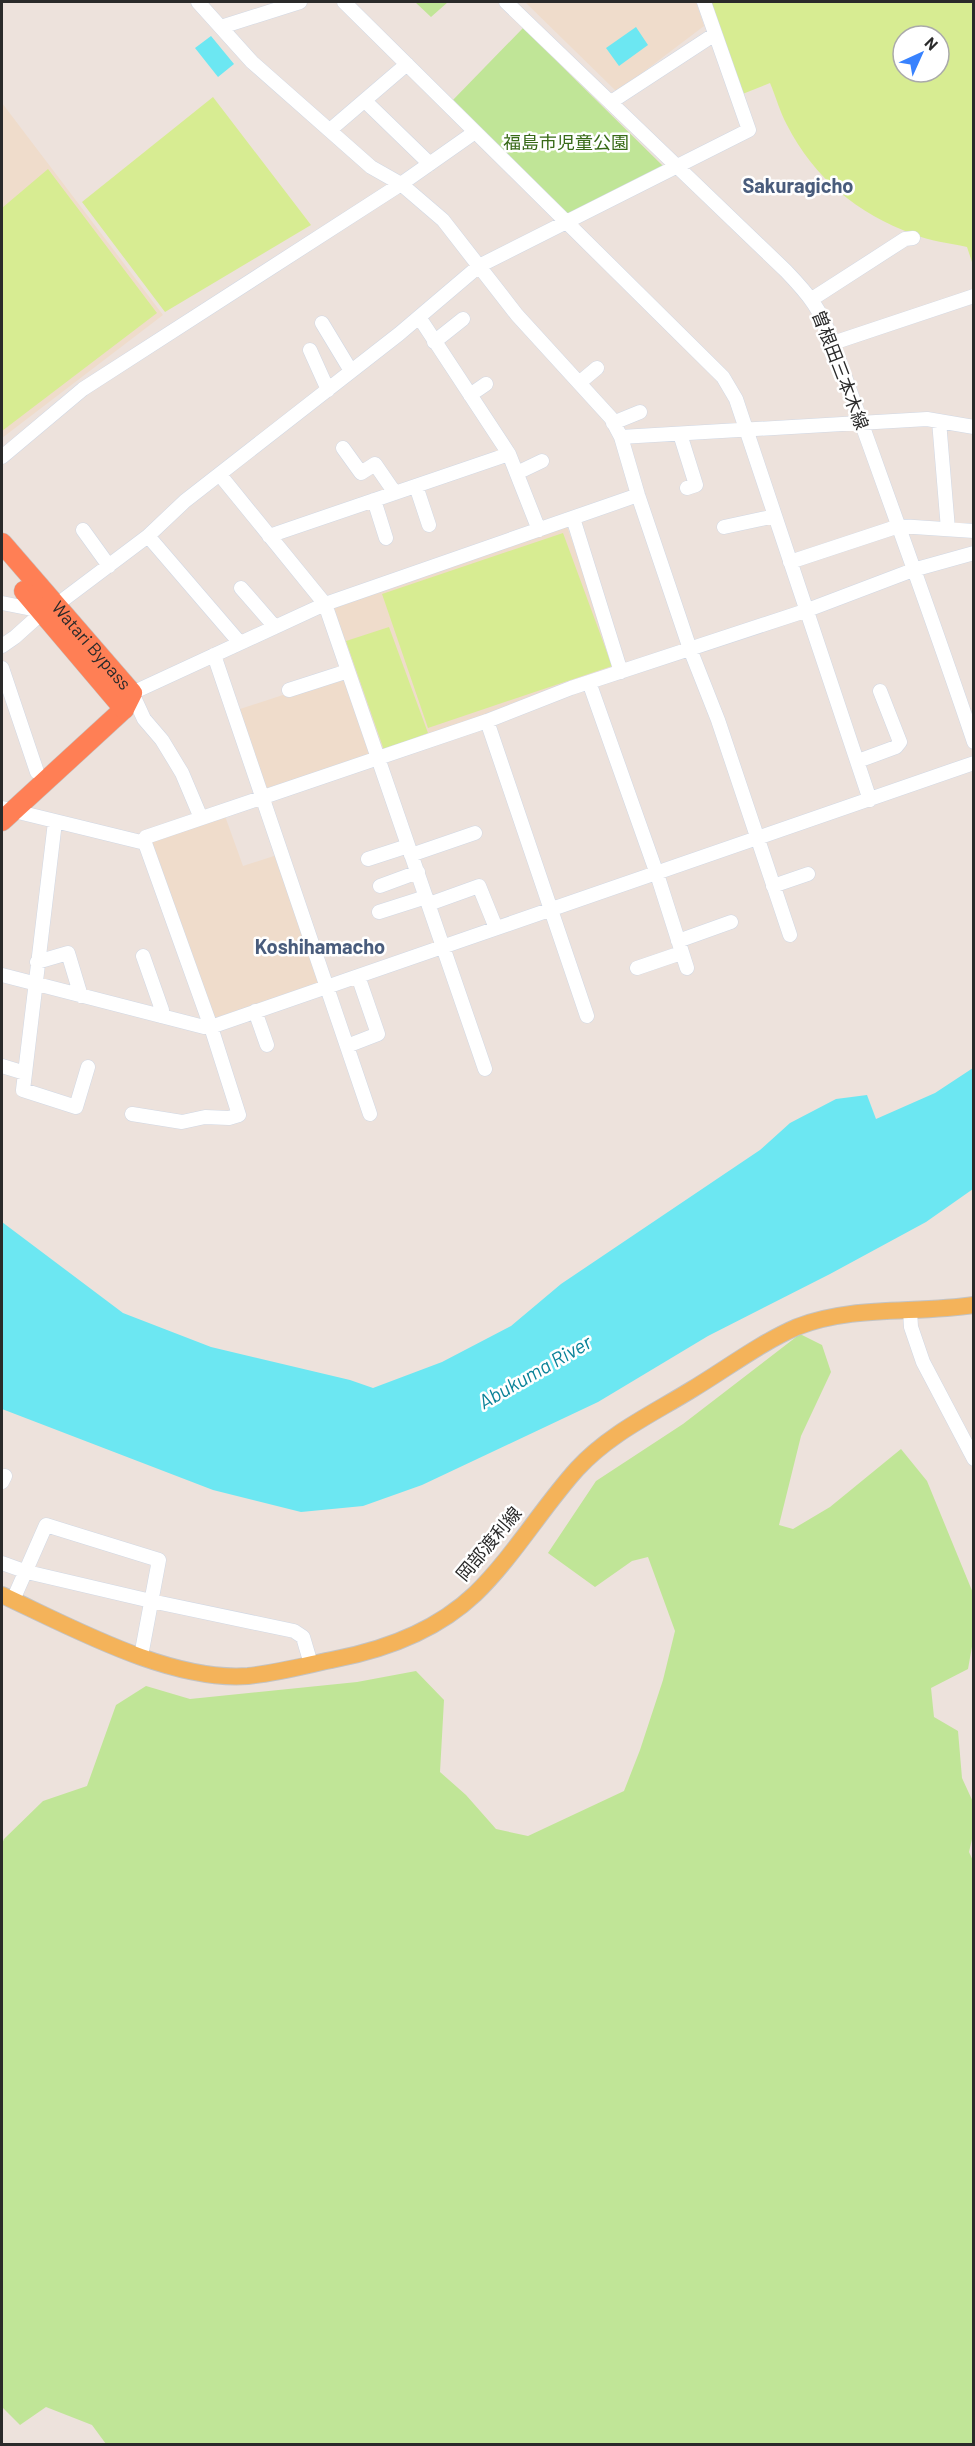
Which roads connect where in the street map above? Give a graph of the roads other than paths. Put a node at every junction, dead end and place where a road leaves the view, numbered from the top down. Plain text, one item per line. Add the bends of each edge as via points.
1 (198, 2) edge
2 (300, 2) edge
3 (344, 2) edge
4 (506, 2) edge
5 (704, 2) edge
6 (221, 27) junction
7 (715, 34) junction
8 (407, 64) junction
9 (365, 101) junction
10 (611, 102) junction
11 (330, 130) junction
12 (475, 132) junction
13 (430, 164) junction
14 (677, 168) junction
15 (401, 184) junction
16 (567, 223) junction
17 (913, 238) dead end
18 (479, 266) junction
19 (974, 296) edge
20 (812, 299) junction
21 (419, 317) junction
22 (463, 319) dead end
23 (322, 322) dead end
24 (434, 342) junction
25 (833, 343) junction
26 (310, 350) dead end
27 (597, 368) dead end
28 (351, 371) junction
29 (579, 383) junction
30 (486, 384) dead end
31 (328, 390) junction
32 (470, 395) junction
33 (640, 412) dead end
34 (939, 421) junction
35 (613, 423) junction
36 (861, 423) junction
37 (974, 427) edge
38 (746, 430) junction
39 (680, 434) junction
40 (621, 437) junction
41 (343, 448) dead end
42 (509, 454) junction
43 (2, 457) edge
44 (542, 461) dead end
45 (517, 473) junction
46 (220, 476) junction
47 (416, 486) junction
48 (687, 488) dead end
49 (395, 493) junction
50 (638, 495) junction
51 (374, 500) junction
52 (775, 516) junction
53 (573, 518) junction
54 (429, 525) dead end
55 (899, 526) junction
56 (724, 527) dead end
57 (948, 529) junction
58 (83, 530) dead end
59 (539, 530) junction
60 (974, 531) edge
61 (148, 536) junction
62 (269, 536) junction
63 (386, 538) dead end
64 (2, 543) edge
65 (974, 553) edge
66 (790, 562) junction
67 (2, 564) edge
68 (109, 566) junction
69 (913, 570) junction
70 (241, 588) dead end
71 (2, 603) edge
72 (325, 604) junction
73 (805, 611) junction
74 (44, 612) junction
75 (275, 627) junction
76 (240, 644) junction
77 (2, 646) edge
78 (690, 649) junction
79 (214, 655) junction
80 (2, 669) edge
81 (348, 671) junction
82 (621, 672) junction
83 (589, 682) junction
84 (289, 690) dead end
85 (880, 691) dead end
86 (123, 700) junction
87 (487, 721) junction
88 (974, 742) edge
89 (380, 759) junction
90 (858, 761) junction
91 (974, 763) edge
92 (37, 772) junction
93 (262, 797) junction
94 (870, 800) junction
95 (4, 811) edge
96 (201, 818) junction
97 (55, 822) junction
98 (475, 833) dead end
99 (758, 839) junction
100 (145, 843) junction
101 (410, 850) junction
102 (368, 859) dead end
103 (418, 872) junction
104 (657, 874) junction
105 (808, 874) dead end
106 (380, 886) dead end
107 (773, 886) junction
108 (428, 900) junction
109 (550, 910) junction
110 (379, 912) dead end
111 (731, 922) dead end
112 (496, 928) junction
113 (790, 935) dead end
114 (442, 946) junction
115 (679, 947) junction
116 (143, 956) dead end
117 (37, 962) junction
118 (637, 968) dead end
119 (687, 968) dead end
120 (2, 975) edge
121 (358, 976) junction
122 (34, 983) junction
123 (326, 987) junction
124 (81, 996) junction
125 (255, 1011) junction
126 (161, 1016) junction
127 (587, 1016) dead end
128 (211, 1026) junction
129 (267, 1045) dead end
130 (347, 1046) junction
131 (2, 1066) edge
132 (88, 1067) dead end
133 (485, 1069) dead end
134 (25, 1073) junction
135 (132, 1114) dead end
136 (370, 1114) dead end
137 (974, 1305) edge
138 (910, 1311) junction
139 (974, 1459) edge
140 (2, 1563) edge
141 (27, 1572) junction
142 (5, 1597) edge
143 (151, 1601) junction
144 (141, 1656) junction
145 (311, 1664) junction

1 - 6 street
2 - 6 street
3 - 8 street
4 - 10 street, 曽根田三本木線
5 - 7 street
6 - 11 street via 252,62
7 - 10 street
7 - 14 street via 749,130
8 - 9 street
8 - 12 street
9 - 11 street
9 - 13 street
10 - 14 street, 曽根田三本木線
11 - 15 street via 371,168
12 - 13 street
12 - 16 street
13 - 15 street
14 - 16 street
14 - 20 street, 曽根田三本木線
15 - 18 street via 443,220
15 - 43 street via 83,389
16 - 18 street
16 - 38 street via 723,377 736,399
17 - 20 street via 905,238
18 - 21 street
18 - 29 street
19 - 25 street
20 - 25 street, 曽根田三本木線
21 - 24 street
21 - 28 street
22 - 24 street
23 - 28 street
24 - 32 street
25 - 36 street, 曽根田三本木線
26 - 31 street
27 - 29 street
28 - 31 street
29 - 35 street
30 - 32 street
31 - 46 street
32 - 42 street
33 - 35 street
34 - 36 street
34 - 37 street
34 - 57 street
35 - 40 street
36 - 38 street
36 - 55 street, 曽根田三本木線
38 - 39 street
38 - 52 street
39 - 40 street
39 - 48 street via 696,485
40 - 50 street
41 - 49 street via 362,473 375,464
42 - 45 street
42 - 47 street
44 - 45 street
45 - 59 street
46 - 61 street via 185,501
46 - 62 street
47 - 49 street
47 - 54 street
49 - 51 street
50 - 53 street
50 - 78 street
51 - 62 street
51 - 63 street
52 - 56 street
52 - 66 street
53 - 59 street
53 - 82 street
55 - 57 street
55 - 66 street
55 - 69 street, 曽根田三本木線
57 - 60 street
58 - 68 street
59 - 72 street
61 - 68 street
61 - 76 street
62 - 72 street
64 - 74 highway, Watari Bypass
65 - 69 street
66 - 73 street
67 - 74 highway, Watari Bypass
68 - 74 street
69 - 73 street
69 - 88 street, 曽根田三本木線
70 - 75 street
71 - 74 street
72 - 75 street
72 - 81 street
73 - 78 street
73 - 90 street
74 - 77 street
74 - 86 highway, Watari Bypass
75 - 76 street
76 - 79 street
78 - 82 street
78 - 99 street
79 - 86 street
79 - 93 street
80 - 92 street
81 - 84 street
81 - 89 street
82 - 83 street
83 - 87 street
83 - 104 street
85 - 90 street via 900,742
86 - 92 highway, Watari Bypass
86 - 95 highway, Watari Bypass
86 - 96 street via 162,740 182,773
87 - 89 street
87 - 109 street
89 - 93 street
89 - 101 street
90 - 94 street
91 - 94 street
92 - 95 highway, Watari Bypass
93 - 96 street
93 - 123 street
94 - 99 street
95 - 97 street
96 - 100 street via 146,837
97 - 100 street
97 - 117 street
98 - 101 street
99 - 104 street
99 - 107 street
100 - 128 street
101 - 102 street
101 - 103 street
103 - 106 street
103 - 108 street
104 - 109 street
104 - 115 street
105 - 107 street
107 - 113 street
108 - 110 street
108 - 112 street via 479,886
108 - 114 street
109 - 112 street
109 - 127 street
111 - 115 street
112 - 114 street
114 - 121 street
114 - 133 street
115 - 118 street
115 - 119 street
116 - 126 street
117 - 122 street
117 - 124 street via 69,953
120 - 122 street
121 - 123 street
121 - 130 street via 378,1034
122 - 124 street
122 - 134 street
123 - 125 street
123 - 130 street
124 - 126 street
125 - 128 street
125 - 129 street
126 - 128 street
128 - 135 street via 239,1115 182,1122
130 - 136 street
131 - 134 street
132 - 134 street via 76,1107 23,1090
137 - 138 main road, 岡部渡利線
138 - 139 street via 923,1362
138 - 145 main road, 岡部渡利線 via 822,1320 772,1340 597,1451 532,1522 482,1586 431,1628 364,1653
140 - 141 street
141 - 142 street
141 - 143 street
141 - 143 street via 46,1525 159,1560
142 - 144 main road, 岡部渡利線 via 98,1641
143 - 144 street
143 - 145 street via 294,1631 303,1637
144 - 145 main road, 岡部渡利線 via 222,1675 248,1676

